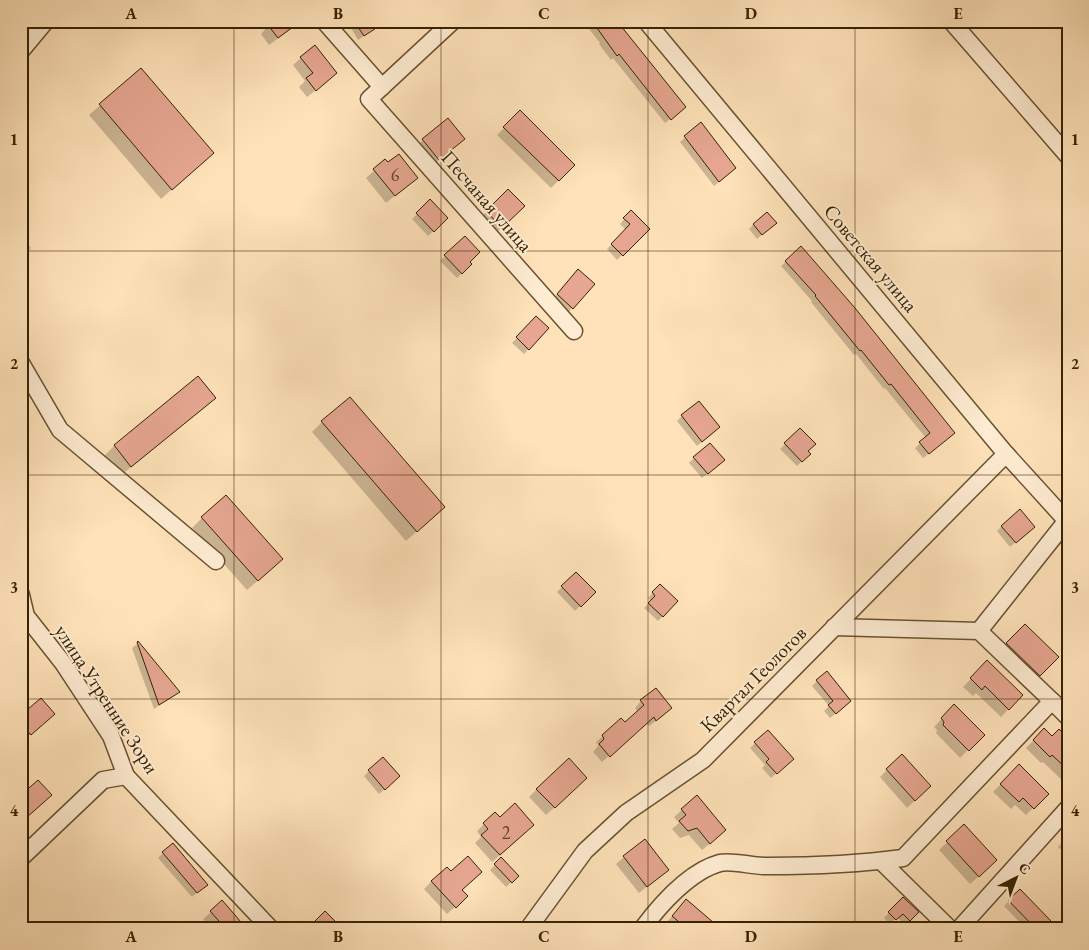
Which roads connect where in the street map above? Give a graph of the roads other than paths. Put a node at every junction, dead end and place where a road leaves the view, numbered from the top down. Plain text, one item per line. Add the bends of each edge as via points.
1 (46, 21) edge
2 (324, 21) edge
3 (453, 21) edge
4 (646, 21) edge
5 (951, 21) edge
6 (21, 50) edge
7 (382, 87) junction
8 (1068, 156) edge
9 (574, 331) dead end
10 (21, 363) edge
11 (1006, 454) junction
12 (1067, 519) edge
13 (216, 561) dead end
14 (21, 595) edge
15 (834, 627) junction
16 (979, 631) junction
17 (1052, 701) junction
18 (1068, 717) edge
19 (126, 776) junction
20 (1068, 808) edge
21 (22, 855) edge
22 (881, 861) junction
23 (271, 929) edge
24 (528, 929) edge
25 (642, 929) edge
26 (950, 929) edge
27 (959, 929) edge

1 - 6 street
2 - 7 street
3 - 7 street
4 - 11 street, Советская улица
5 - 8 street
7 - 9 street, Песчаная улица via 369,99
10 - 13 street via 60,430
11 - 12 street, Советская улица
11 - 15 street, Квартал Геологов
12 - 16 street
14 - 19 street, улица Утренние Зори via 26,616 64,663 111,736
15 - 16 street
15 - 24 street, Квартал Геологов via 703,760 626,814 585,851
16 - 17 street
17 - 18 street
17 - 22 street via 903,858
19 - 21 street via 103,780
19 - 23 street, улица Утренние Зори
20 - 27 street
22 - 25 street via 767,867 721,862 693,876 660,906
22 - 26 street

